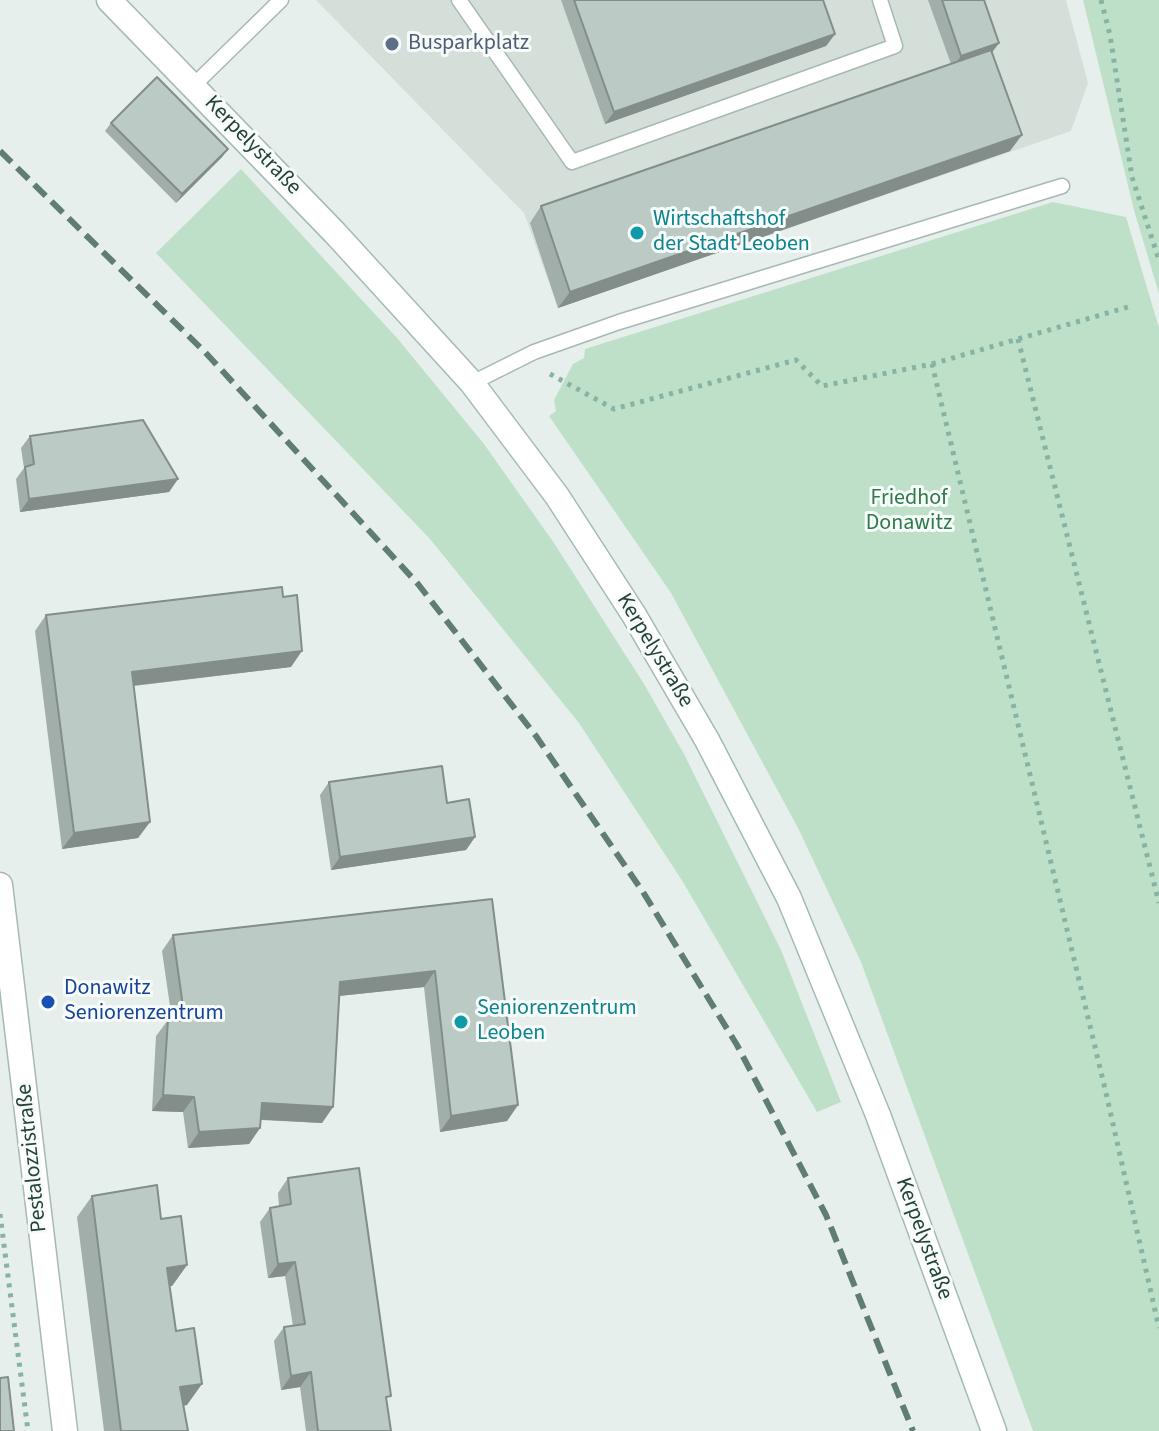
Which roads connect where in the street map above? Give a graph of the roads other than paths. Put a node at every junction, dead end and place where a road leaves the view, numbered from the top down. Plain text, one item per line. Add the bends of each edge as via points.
1 (109, 0) edge
2 (281, 0) edge
3 (459, 0) edge
4 (880, 0) edge
5 (194, 85) junction
6 (1062, 186) dead end
7 (472, 383) junction
8 (0, 885) edge
9 (10, 1040) edge
10 (65, 1431) edge
11 (994, 1431) edge

1 - 5 main road, Kerpelystraße
2 - 5 lane
3 - 4 lane via 572,162 895,46
5 - 7 main road, Kerpelystraße
6 - 7 lane via 619,322
7 - 11 main road, Kerpelystraße via 557,496 634,615 789,898 878,1115
8 - 9 main road, Pestalozzistraße
9 - 10 main road, Pestalozzistraße

